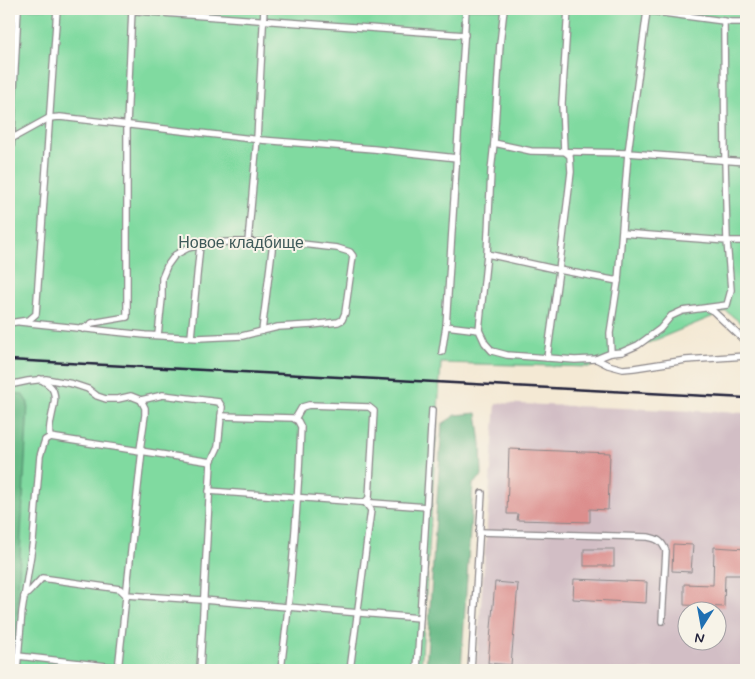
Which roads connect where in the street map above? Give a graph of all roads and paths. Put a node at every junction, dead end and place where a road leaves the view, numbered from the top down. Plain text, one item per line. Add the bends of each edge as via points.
1 (18, 9) edge
2 (57, 9) edge
3 (109, 9) edge
4 (264, 9) edge
5 (466, 9) edge
6 (504, 9) edge
7 (568, 9) edge
8 (638, 9) edge
9 (132, 10) edge
10 (647, 11) junction
11 (263, 20) junction
12 (724, 21) junction
13 (746, 22) edge
14 (465, 35) junction
15 (11, 107) edge
16 (49, 118) junction
17 (127, 125) junction
18 (12, 138) junction
19 (257, 140) junction
20 (494, 143) junction
21 (564, 151) junction
22 (628, 153) junction
23 (457, 158) junction
24 (725, 160) junction
25 (746, 162) edge
26 (9, 188) edge
27 (622, 233) junction
28 (727, 241) junction
29 (248, 242) junction
30 (274, 242) junction
31 (746, 242) edge
32 (200, 245) junction
33 (487, 254) junction
34 (559, 270) junction
35 (618, 281) junction
36 (707, 308) junction
37 (20, 322) junction
38 (9, 323) edge
39 (446, 326) junction
40 (83, 329) junction
41 (479, 330) junction
42 (262, 331) junction
43 (158, 335) junction
44 (191, 337) junction
45 (746, 342) edge
46 (442, 352) dead end
47 (612, 353) junction
48 (746, 356) edge
49 (547, 358) junction
50 (596, 359) junction
51 (40, 380) junction
52 (9, 385) edge
53 (140, 400) junction
54 (432, 410) dead end
55 (221, 416) junction
56 (295, 419) junction
57 (50, 437) junction
58 (141, 450) junction
59 (211, 462) junction
60 (209, 491) junction
61 (482, 493) dead end
62 (298, 498) junction
63 (365, 502) junction
64 (427, 506) junction
65 (479, 532) junction
66 (126, 595) junction
67 (24, 597) junction
68 (203, 600) junction
69 (289, 607) junction
70 (357, 614) junction
71 (420, 618) junction
72 (662, 621) dead end
73 (18, 656) junction
74 (119, 669) edge
75 (17, 670) edge
76 (141, 670) edge
77 (200, 670) edge
78 (281, 670) edge
79 (350, 670) edge
80 (417, 670) edge
81 (471, 670) edge

1 - 15 lane
2 - 16 lane
3 - 9 lane
4 - 11 lane
5 - 14 lane
6 - 20 lane
7 - 21 lane via 562,103
8 - 10 lane
9 - 11 lane
9 - 17 lane
10 - 12 lane
10 - 22 lane
11 - 14 lane
11 - 19 lane
12 - 13 lane
12 - 24 lane
14 - 23 lane
15 - 18 lane
16 - 17 lane
16 - 18 lane
16 - 37 lane via 36,314
17 - 19 lane
17 - 40 lane via 128,317 92,323
18 - 26 lane
19 - 23 lane
19 - 29 lane
20 - 21 lane via 530,151
20 - 33 lane
21 - 22 lane
21 - 34 lane via 570,156 570,172
22 - 24 lane
22 - 27 lane
23 - 39 lane
24 - 25 lane
24 - 28 lane
27 - 28 lane
27 - 35 lane
28 - 31 lane
28 - 36 lane via 731,290 727,305
29 - 30 lane
29 - 32 lane
30 - 42 lane
30 - 42 lane via 337,248 354,256 342,320
32 - 43 lane via 175,255 167,266 162,278
32 - 44 lane
33 - 34 lane
33 - 41 lane
34 - 35 lane
34 - 49 lane
35 - 47 lane via 610,333
36 - 45 lane
36 - 47 lane via 671,316 660,329 638,345
37 - 38 lane
37 - 40 lane
39 - 41 lane
39 - 46 lane
40 - 43 lane
41 - 49 lane via 492,351
42 - 44 lane via 242,336
43 - 44 lane
47 - 50 lane
48 - 50 lane via 623,369
49 - 50 lane
51 - 52 lane
51 - 53 lane via 73,384 106,399 131,396
51 - 57 lane via 54,390 48,430
53 - 55 lane via 163,395 219,402
53 - 58 lane via 145,408
54 - 64 lane
55 - 56 lane
55 - 59 lane via 218,447
56 - 62 lane via 301,428
56 - 63 lane via 302,407 309,405 369,407 374,411 368,498
57 - 58 lane
57 - 67 lane via 45,440 40,456 33,541
58 - 59 lane
58 - 66 lane
59 - 60 lane
60 - 62 lane
60 - 68 lane
61 - 65 lane
62 - 63 lane
62 - 69 lane
63 - 64 lane
63 - 70 lane via 371,510
64 - 71 lane
65 - 72 lane via 655,539 663,544 666,551
65 - 81 lane
66 - 67 lane via 120,589 42,578
66 - 68 lane
66 - 74 lane
67 - 73 lane
68 - 69 lane
68 - 77 lane
69 - 70 lane
69 - 78 lane
70 - 71 lane
70 - 79 lane
71 - 80 lane
73 - 74 lane
73 - 75 lane
74 - 76 lane

